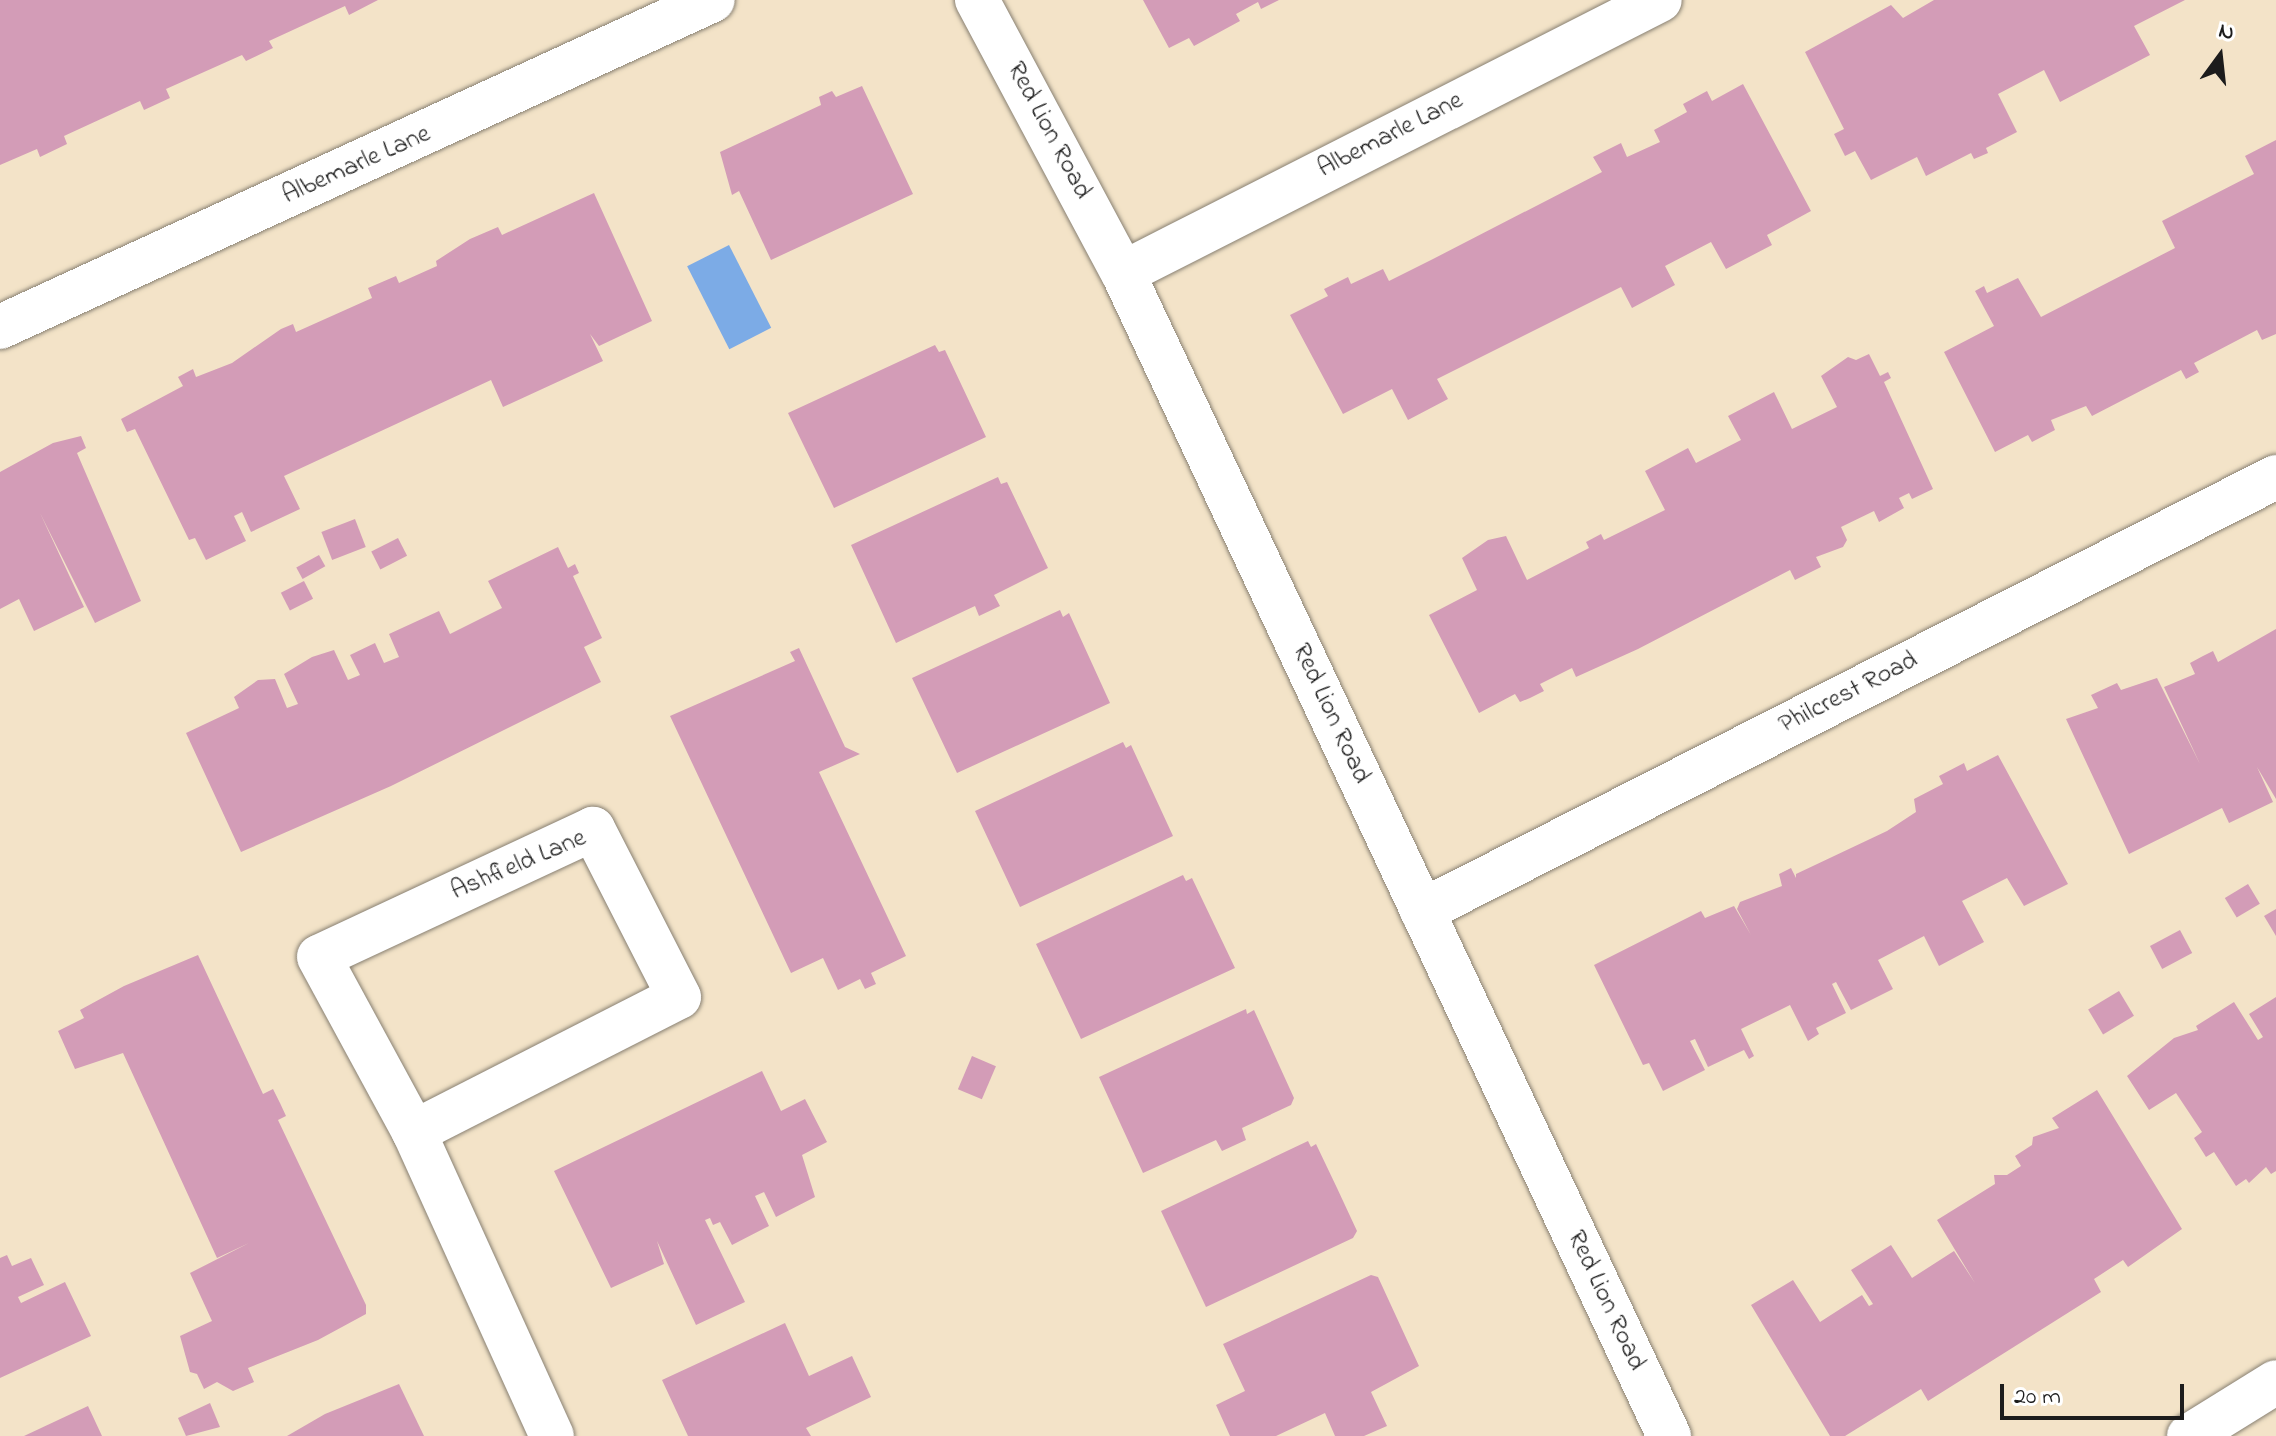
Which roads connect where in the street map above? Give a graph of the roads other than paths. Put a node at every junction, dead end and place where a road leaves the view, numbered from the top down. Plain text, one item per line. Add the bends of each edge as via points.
1 (713, 0) edge
2 (977, 0) edge
3 (1660, 0) edge
4 (1123, 273) junction
5 (0, 327) edge
6 (2276, 477) edge
7 (1422, 911) junction
8 (414, 1132) junction
9 (2276, 1382) edge
10 (552, 1436) edge
11 (1669, 1436) edge
12 (2189, 1436) edge

1 - 5 street, Albemarle Lane
2 - 4 street, Red Lion Road
3 - 4 street, Albemarle Lane
4 - 7 street, Red Lion Road
6 - 7 street, Philcrest Road
7 - 11 street, Red Lion Road
8 - 8 street, Ashfield Lane via 319,957 593,829 679,997
8 - 10 street, Ashfield Lane
9 - 12 street

